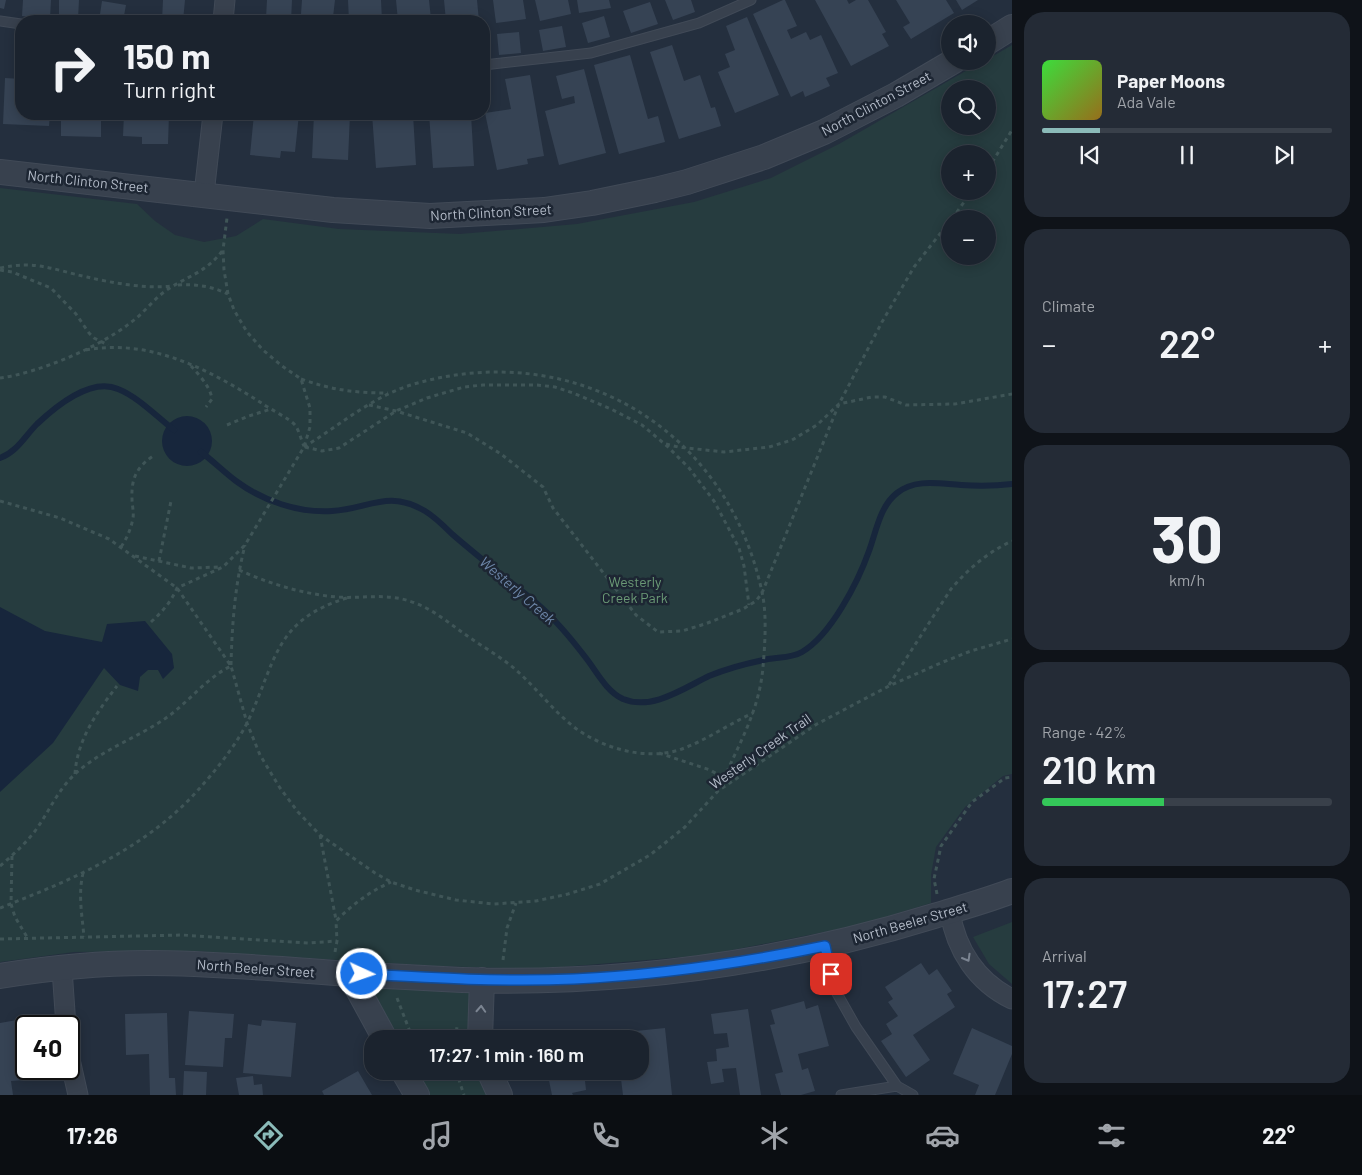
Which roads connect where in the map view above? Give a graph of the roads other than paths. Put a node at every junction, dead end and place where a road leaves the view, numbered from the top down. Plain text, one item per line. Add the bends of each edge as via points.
1 (226, 0) edge
2 (751, 0) edge
3 (224, 15) edge
4 (0, 21) edge
5 (15, 23) edge
6 (1012, 27) edge
7 (996, 37) edge
8 (490, 64) edge
9 (941, 69) edge
10 (212, 120) edge
11 (0, 172) edge
12 (204, 194) junction
13 (1012, 891) edge
14 (945, 913) junction
15 (825, 946) junction
16 (62, 969) junction
17 (349, 973) junction
18 (0, 976) edge
19 (492, 980) junction
20 (1012, 999) edge
21 (65, 1015) edge
22 (380, 1030) edge
23 (482, 1030) edge
24 (75, 1080) edge
25 (408, 1080) edge
26 (493, 1080) edge
27 (898, 1086) junction
28 (78, 1095) edge
29 (416, 1095) edge
30 (500, 1095) edge
31 (841, 1095) edge
32 (913, 1095) edge

1 - 3 street
2 - 8 lane via 699,23 591,54
4 - 5 lane
6 - 7 street
9 - 12 street, North Clinton Street via 824,132 764,157 687,182 592,203 544,210 430,216 333,210
10 - 12 street
11 - 12 street, North Clinton Street
13 - 14 street, North Beeler Street
14 - 15 street, North Beeler Street
14 -> 20 street via 969,963 985,981
15 - 19 street, North Beeler Street via 652,973 575,979
15 - 27 lane via 834,988 856,1027
16 - 17 street, North Beeler Street via 148,963
16 - 18 street, North Beeler Street
16 - 21 street
17 - 19 street, North Beeler Street
17 - 22 street
23 -> 19 street
24 - 28 street
25 - 29 street
26 - 30 street
27 - 31 lane
27 - 32 lane

